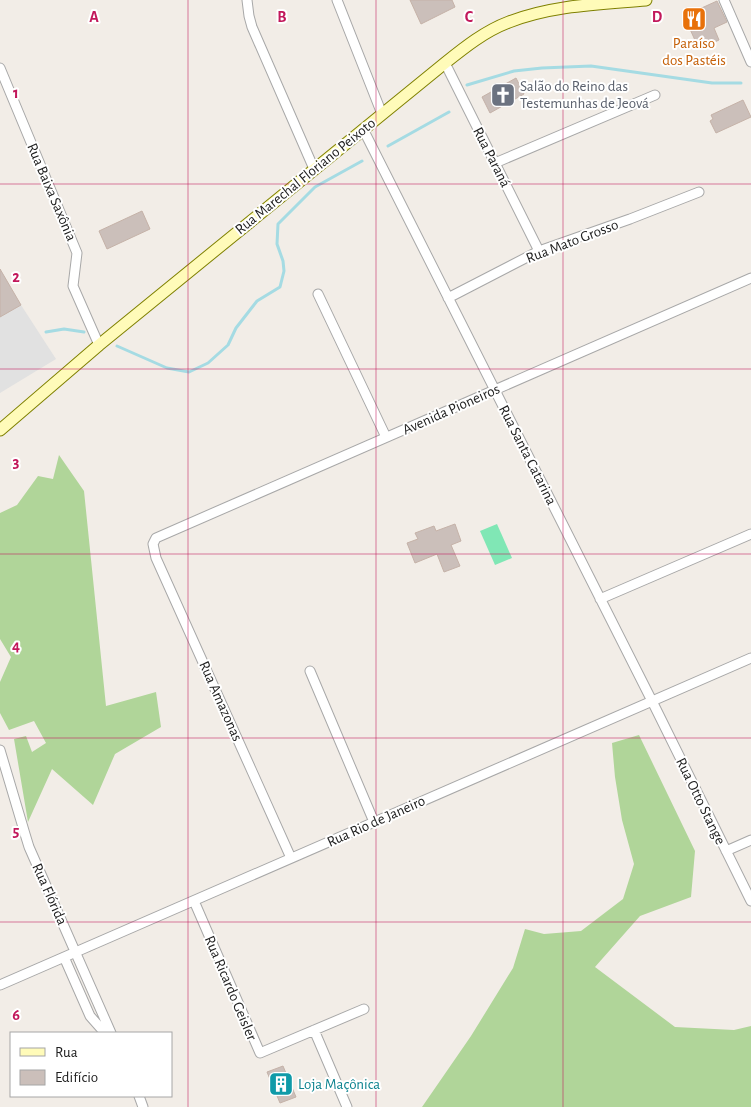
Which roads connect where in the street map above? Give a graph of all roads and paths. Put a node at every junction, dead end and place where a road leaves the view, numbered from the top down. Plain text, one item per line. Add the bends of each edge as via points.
1 (247, 0) edge
2 (337, 0) edge
3 (646, 0) edge
4 (724, 0) edge
5 (751, 62) edge
6 (444, 63) junction
7 (0, 68) edge
8 (654, 95) dead end
9 (382, 114) junction
10 (363, 129) junction
11 (495, 162) junction
12 (314, 168) junction
13 (699, 192) dead end
14 (539, 250) junction
15 (751, 278) edge
16 (318, 294) dead end
17 (448, 298) junction
18 (100, 345) junction
19 (495, 390) junction
20 (0, 430) edge
21 (386, 437) junction
22 (751, 534) edge
23 (153, 544) joint
24 (600, 599) junction
25 (751, 658) edge
26 (310, 671) dead end
27 (652, 701) junction
28 (0, 750) edge
29 (374, 822) junction
30 (751, 840) edge
31 (726, 851) junction
32 (292, 858) junction
33 (194, 901) junction
34 (751, 901) edge
35 (75, 952) junction
36 (64, 957) junction
37 (0, 985) edge
38 (364, 1009) dead end
39 (314, 1030) junction
40 (104, 1032) edge
41 (111, 1032) edge
42 (347, 1107) edge

1 - 12 street via 252,27
2 - 9 street
3 - 6 main road, Rua Marechal Floriano Peixoto via 552,9 532,14 488,32
4 - 5 street
6 - 9 main road, Rua Marechal Floriano Peixoto
6 - 11 street, Rua Paraná
7 - 18 street, Rua Baixa Saxônia via 77,253 73,286
8 - 11 street
9 - 10 main road, Rua Marechal Floriano Peixoto
10 - 12 main road, Rua Marechal Floriano Peixoto
10 - 17 street, Rua Santa Catarina
11 - 14 street, Rua Paraná
12 - 18 main road, Rua Marechal Floriano Peixoto
13 - 14 street, Rua Mato Grosso
14 - 17 street, Rua Mato Grosso
15 - 19 street, Avenida Pioneiros
16 - 21 street
17 - 19 street, Rua Santa Catarina
18 - 20 main road, Rua Marechal Floriano Peixoto
19 - 21 street, Avenida Pioneiros
19 - 24 street, Rua Santa Catarina
21 - 23 street, Avenida Pioneiros via 162,535
22 - 24 street
23 - 32 street, Rua Amazonas via 156,558
24 - 27 street, Rua Santa Catarina
25 - 27 street, Rua Rio de Janeiro
26 - 29 street
27 - 29 street, Rua Rio de Janeiro
27 - 31 street, Rua Otto Stange
28 - 35 street, Rua Flórida via 25,834
29 - 32 street, Rua Rio de Janeiro
30 - 31 street
31 - 34 street, Rua Otto Stange
32 - 33 street, Rua Rio de Janeiro
33 - 35 street, Rua Rio de Janeiro
33 - 39 street, Rua Ricardo Geisler via 260,1053
35 - 36 street, Rua Rio de Janeiro
35 - 41 street, Rua Flórida
36 - 37 street, Rua Rio de Janeiro
36 - 40 street via 90,1016
38 - 39 street, Rua Ricardo Geisler
39 - 42 street

